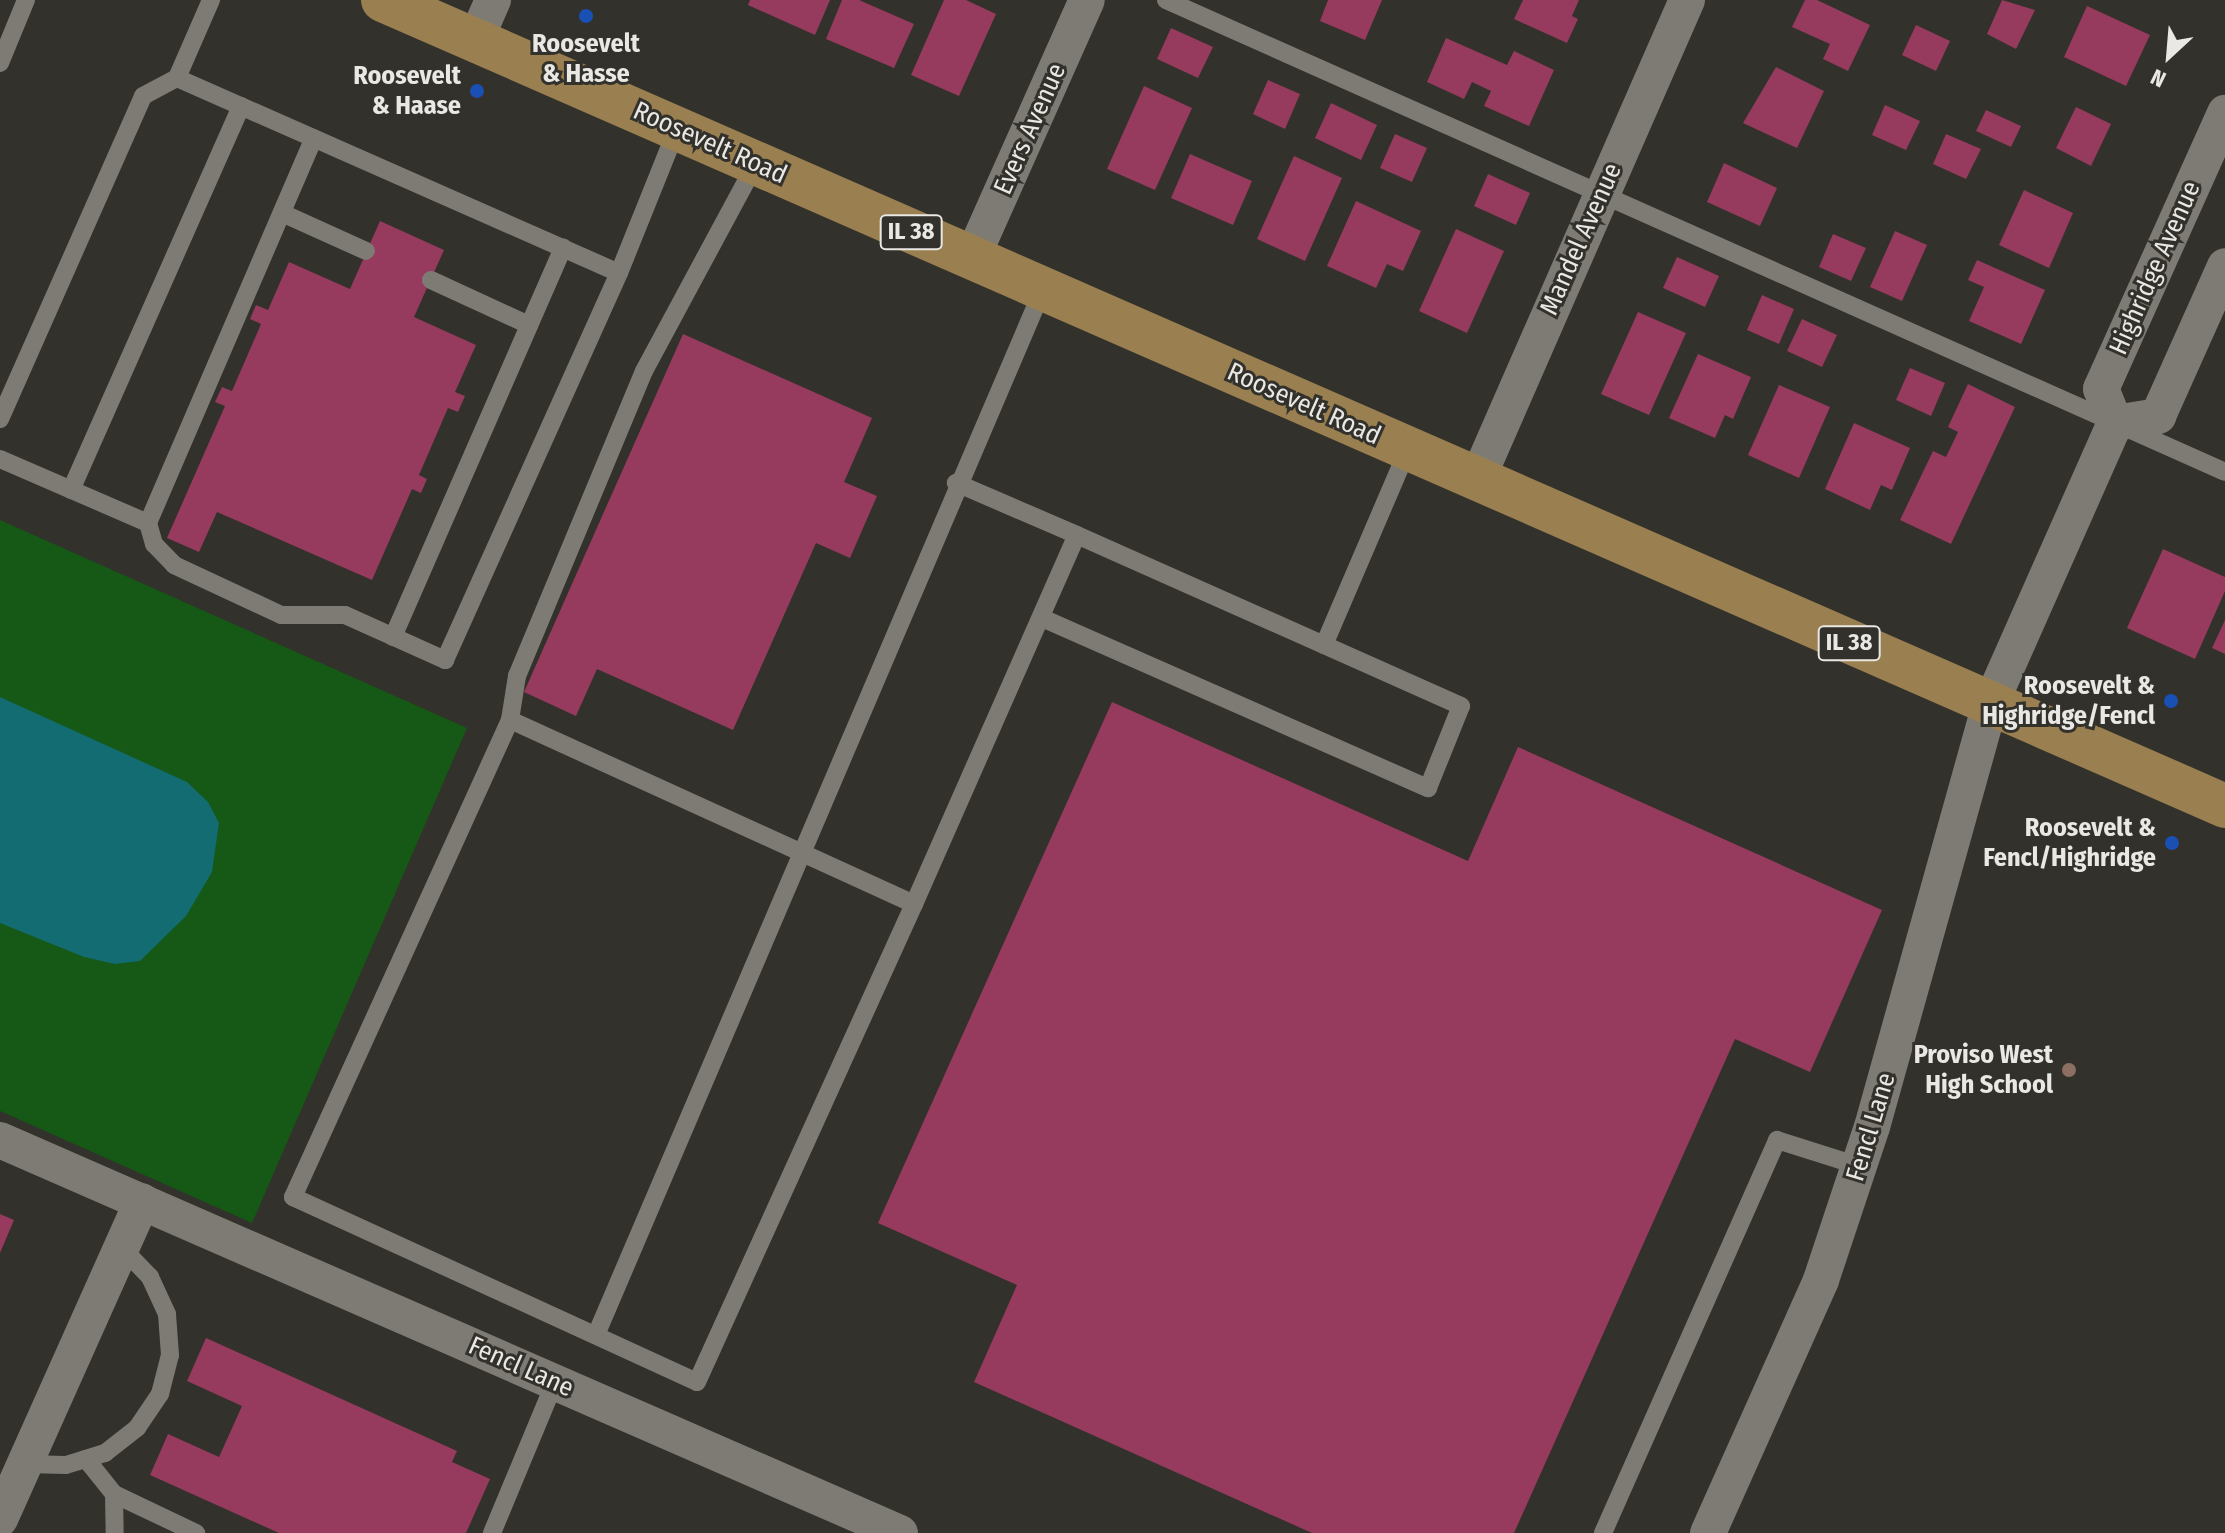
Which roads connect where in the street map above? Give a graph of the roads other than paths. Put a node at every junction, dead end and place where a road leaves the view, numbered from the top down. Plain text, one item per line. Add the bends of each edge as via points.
1 (26, 0) edge
2 (211, 0) edge
3 (493, 0) edge
4 (1087, 0) edge
5 (1166, 0) edge
6 (1687, 0) edge
7 (394, 2) edge
8 (475, 41) junction
9 (0, 63) edge
10 (177, 78) junction
11 (241, 106) junction
12 (2225, 113) edge
13 (677, 129) junction
14 (314, 138) junction
15 (756, 163) junction
16 (1600, 195) junction
17 (282, 213) junction
18 (563, 248) junction
19 (366, 251) dead end
20 (972, 258) junction
21 (2225, 266) edge
22 (619, 273) junction
23 (431, 280) dead end
24 (1043, 289) junction
25 (529, 325) junction
26 (0, 419) edge
27 (2115, 423) junction
28 (1408, 449) junction
29 (0, 459) edge
30 (2225, 472) edge
31 (1477, 480) junction
32 (956, 483) junction
33 (71, 490) junction
34 (148, 523) junction
35 (1077, 535) junction
36 (1042, 618) junction
37 (393, 637) junction
38 (1324, 645) junction
39 (1990, 705) junction
40 (510, 720) junction
41 (2225, 806) edge
42 (803, 853) junction
43 (914, 904) junction
44 (0, 1140) edge
45 (1859, 1166) junction
46 (142, 1201) junction
47 (121, 1247) junction
48 (596, 1335) junction
49 (555, 1382) junction
50 (86, 1459) junction
51 (9, 1491) edge
52 (114, 1494) junction
53 (115, 1533) edge
54 (196, 1533) edge
55 (492, 1533) edge
56 (900, 1533) edge
57 (1603, 1533) edge
58 (1708, 1533) edge

1 - 9 lane
2 - 10 lane
3 - 8 street
4 - 20 street, Evers Avenue
5 - 16 lane
6 - 16 street, Mandel Avenue
7 - 8 main road, Roosevelt Road / IL 38
8 - 13 main road, Roosevelt Road / IL 38
10 - 11 lane
10 - 26 lane via 143,96
11 - 14 lane
11 - 33 lane
12 - 27 street, Highridge Avenue via 2101,389
13 - 15 main road, Roosevelt Road / IL 38
13 - 22 lane
14 - 17 lane
14 - 18 lane
15 - 20 main road, Roosevelt Road / IL 38
15 - 40 lane via 644,371 517,676
16 - 27 lane
16 - 31 street, Mandel Avenue
17 - 19 lane
17 - 34 lane
18 - 22 lane
18 - 25 lane
20 - 24 main road, Roosevelt Road / IL 38
21 - 27 street via 2158,416
22 - 37 lane via 445,660
23 - 25 lane
24 - 28 main road, Roosevelt Road / IL 38
24 - 32 lane
25 - 37 lane
27 - 30 lane
27 - 39 street
28 - 31 main road, Roosevelt Road / IL 38
28 - 38 lane
29 - 33 lane
31 - 39 main road, Roosevelt Road / IL 38
32 - 35 lane
32 - 42 lane
33 - 34 lane
34 - 37 lane via 154,544 174,565 281,615 345,615
35 - 36 lane
35 - 38 lane
36 - 38 lane via 1428,788 1461,706
36 - 43 lane
39 - 41 main road, Roosevelt Road / IL 38
39 - 45 street, Fencl Lane
40 - 42 lane
40 - 48 lane via 293,1197
42 - 43 lane
42 - 48 lane
43 - 48 lane via 697,1382
44 - 46 street, Fencl Lane
45 - 57 lane via 1777,1140
45 - 58 street, Fencl Lane via 1821,1280
46 - 47 street
46 - 49 street, Fencl Lane
47 - 50 lane via 150,1277 167,1314 170,1355 160,1394 137,1428 105,1453
47 - 51 street
49 - 55 lane
49 - 56 street, Fencl Lane
50 - 51 lane
50 - 52 lane
52 - 53 lane
52 - 54 lane

